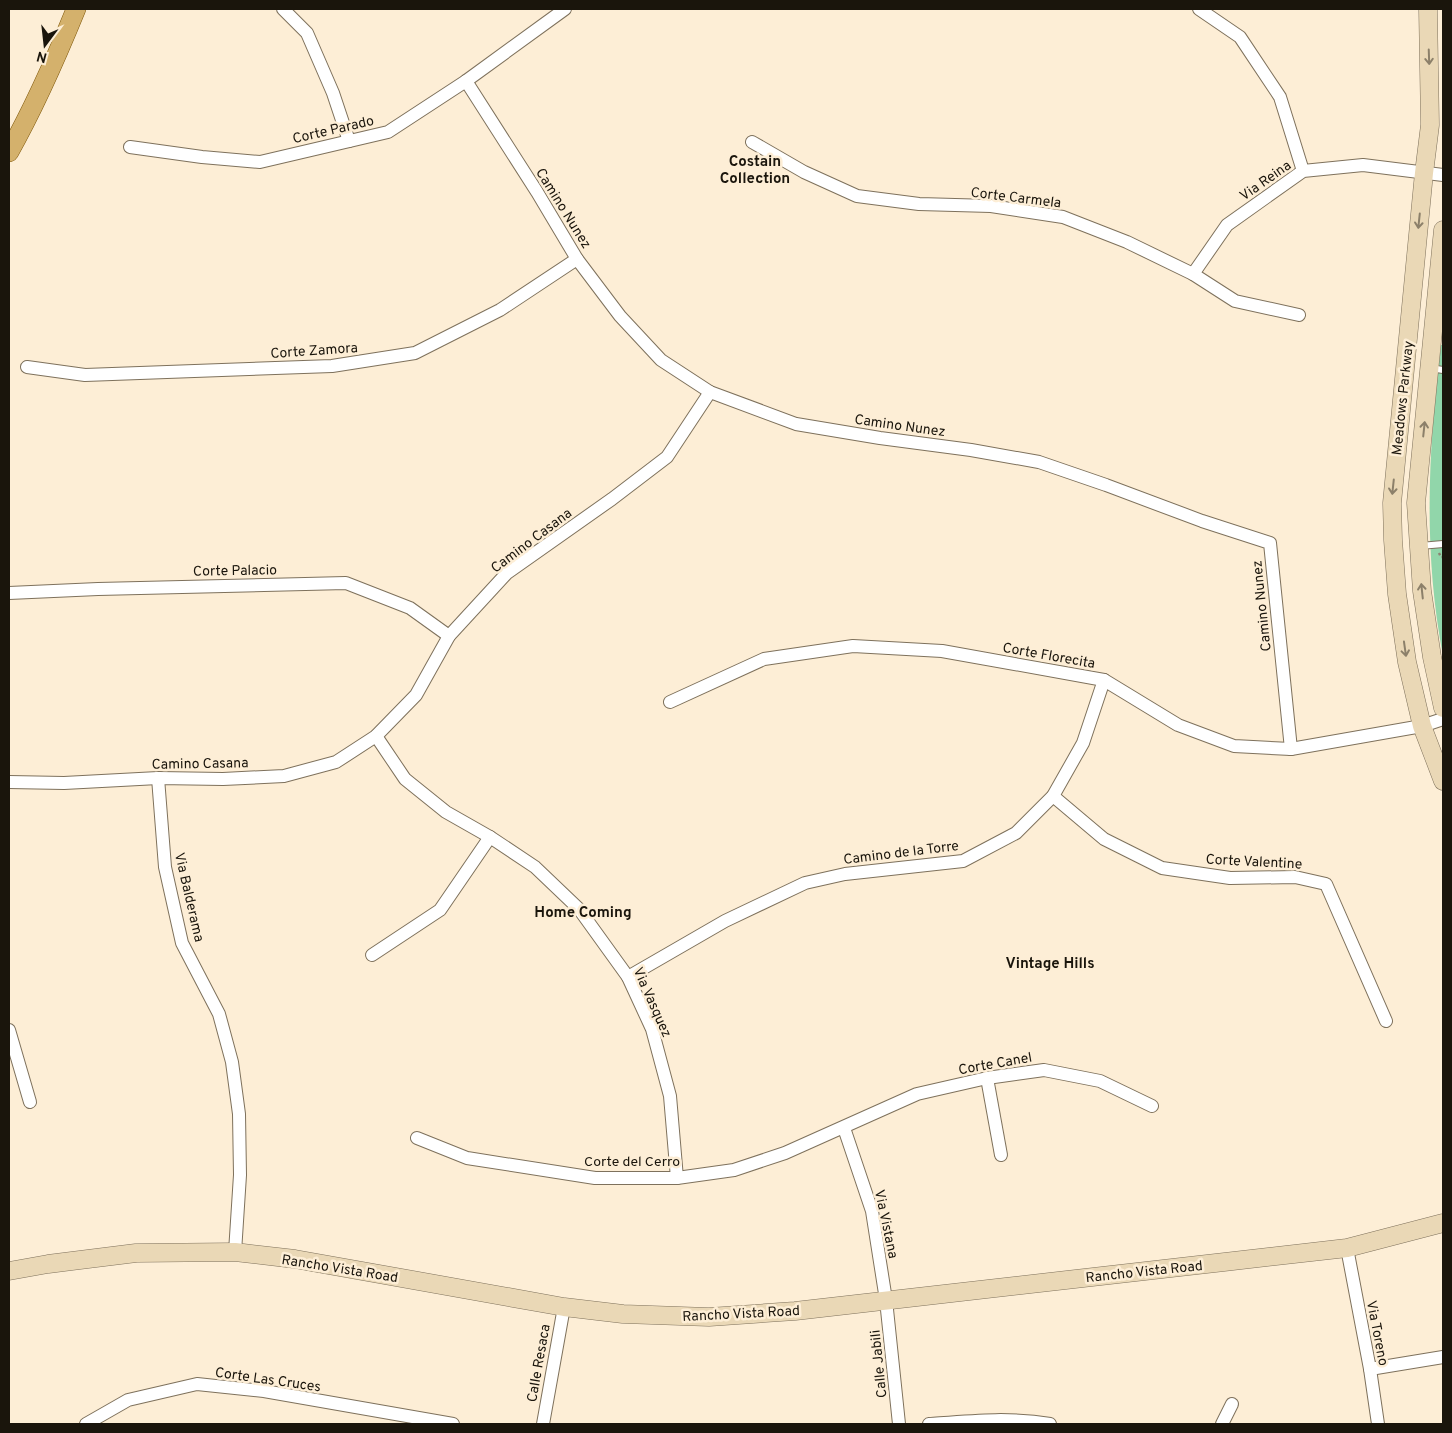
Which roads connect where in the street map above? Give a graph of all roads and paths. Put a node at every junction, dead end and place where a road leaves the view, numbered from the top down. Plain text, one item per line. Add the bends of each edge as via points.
1 (76, 9) edge
2 (283, 9) edge
3 (565, 9) edge
4 (1199, 9) edge
5 (1428, 9) edge
6 (466, 81) junction
7 (349, 141) junction
8 (752, 142) dead end
9 (130, 148) dead end
10 (9, 152) edge
11 (1303, 171) junction
12 (1424, 173) junction
13 (1443, 175) edge
14 (1443, 230) edge
15 (577, 259) junction
16 (1193, 274) junction
17 (1299, 315) dead end
18 (27, 367) dead end
19 (1437, 369) edge
20 (710, 392) junction
21 (1443, 544) edge
22 (1418, 546) junction
23 (9, 593) edge
24 (449, 636) junction
25 (1104, 680) junction
26 (670, 702) dead end
27 (1443, 708) edge
28 (1443, 719) edge
29 (1422, 726) junction
30 (376, 736) junction
31 (1291, 749) junction
32 (158, 778) junction
33 (1443, 781) edge
34 (9, 782) edge
35 (1053, 796) junction
36 (490, 837) junction
37 (372, 955) dead end
38 (628, 977) junction
39 (1386, 1022) dead end
40 (9, 1030) edge
41 (987, 1078) junction
42 (30, 1102) dead end
43 (1152, 1106) dead end
44 (844, 1128) junction
45 (417, 1138) dead end
46 (1001, 1155) dead end
47 (677, 1178) junction
48 (1443, 1223) edge
49 (1347, 1248) junction
50 (235, 1252) junction
51 (9, 1271) edge
52 (886, 1300) junction
53 (564, 1307) junction
54 (1443, 1357) edge
55 (1370, 1369) junction
56 (1232, 1404) dead end
57 (1030, 1423) edge
58 (86, 1424) edge
59 (453, 1424) edge
60 (543, 1424) edge
61 (899, 1424) edge
62 (930, 1424) edge
63 (1050, 1424) edge
64 (1222, 1424) edge
65 (1378, 1424) edge

1 - 10 main road via 40,94
2 - 7 street via 307,33 333,92
3 - 6 street, Corte Parado
4 - 11 street via 1240,37 1280,97
5 -> 12 main road, Meadows Parkway via 1430,125
6 - 7 street, Corte Parado via 388,132
6 - 15 street, Camino Nunez
7 - 9 street, Corte Parado via 260,162
8 - 16 street, Corte Carmela via 804,172 857,196 919,204 991,206 1063,217 1127,242
11 - 12 street, Via Reina via 1363,165
11 - 16 street, Via Reina via 1228,224
12 - 13 street, Via Reina
12 -> 29 main road, Meadows Parkway via 1392,503 1397,594 1407,662
14 - 19 main road, Meadows Parkway
15 - 18 street, Corte Zamora via 500,310 415,353 332,366 85,375
15 - 20 street, Camino Nunez via 620,316 662,360
16 - 17 street, Corte Carmela via 1235,301
22 -> 19 main road, Meadows Parkway via 1416,503
20 - 24 street, Camino Casana via 667,457 507,573
20 - 31 street, Camino Nunez via 796,424 1039,462 1270,543
21 - 22 lane
27 -> 22 main road, Meadows Parkway via 1432,657
23 - 24 street, Corte Palacio via 346,583 410,608
24 - 30 street, Camino Casana via 416,696
25 - 26 street, Corte Florecita via 942,652 852,646 764,659
25 - 31 street, Corte Florecita via 1178,726 1234,746
25 - 35 street, Camino de la Torre via 1083,743
28 - 29 street, Corte Florecita
29 - 31 street, Corte Florecita
29 - 33 main road, Meadows Parkway
30 - 32 street, Camino Casana via 336,762 284,776
30 - 36 street, Via Vasquez via 405,779 446,812
32 - 34 street, Camino Casana
32 - 50 street, Via Balderama via 165,866 182,943 219,1014 232,1062 239,1114 240,1175
35 - 38 street, Camino de la Torre via 1016,833 963,861 845,874 805,883 725,922
35 - 39 street, Corte Valentine via 1104,839 1162,868 1230,878 1295,877 1326,884
36 - 37 street via 440,910
36 - 38 street, Via Vasquez via 535,867 579,909
38 - 47 street, Via Vasquez via 652,1029 670,1096
40 - 42 street
41 - 43 street, Corte Canel via 1044,1070 1100,1081
41 - 44 street, Corte Canel via 917,1094
41 - 46 street
44 - 47 street, Corte del Cerro via 734,1170
44 - 52 street, Via Vistana via 872,1211
45 - 47 street, Corte del Cerro via 467,1158 595,1178
48 - 49 main road, Rancho Vista Road
49 - 52 main road, Rancho Vista Road
49 - 55 street, Via Toreno
50 - 51 main road, Rancho Vista Road via 136,1253
50 - 53 main road, Rancho Vista Road via 343,1267
52 - 53 main road, Rancho Vista Road via 709,1317 623,1314
52 - 61 street, Calle Jabili
53 - 60 street, Calle Resaca
54 - 55 street
55 - 65 street, Via Toreno
56 - 64 street
57 - 62 street via 982,1420
57 - 63 street
58 - 59 street, Corte Las Cruces via 128,1400 197,1384 264,1391

